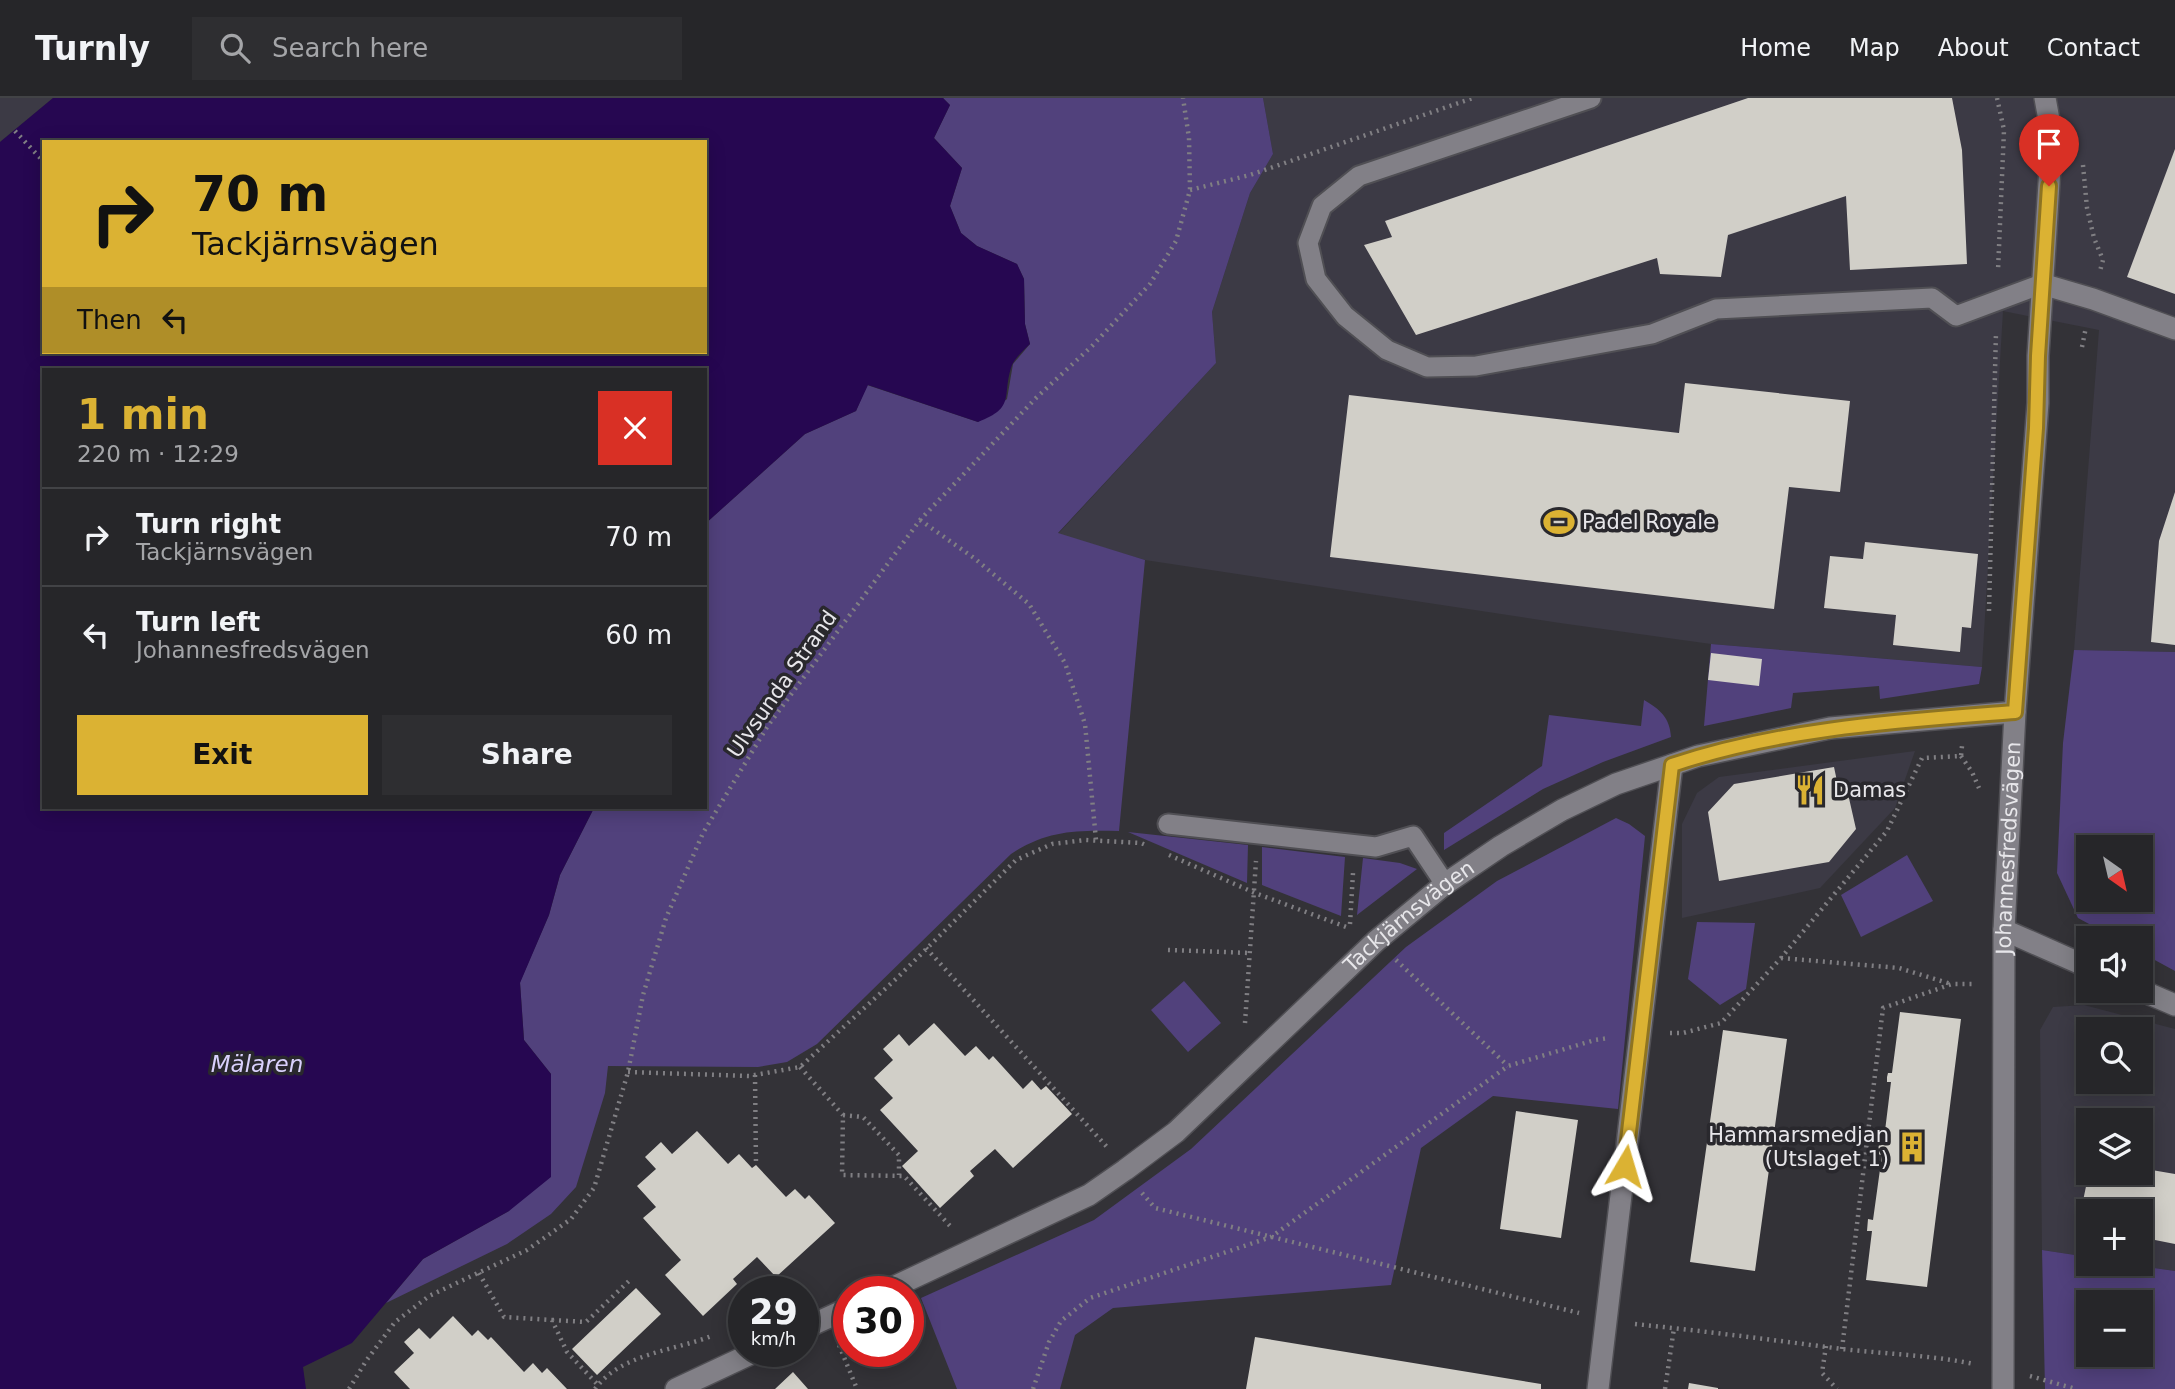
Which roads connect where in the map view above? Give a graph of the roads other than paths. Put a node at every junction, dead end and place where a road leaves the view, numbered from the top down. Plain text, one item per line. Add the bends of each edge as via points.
1 (1591, 98) edge
2 (2045, 98) edge
3 (2042, 284) junction
4 (2175, 329) edge
5 (2015, 712) junction
6 (1672, 765) junction
7 (1168, 824) dead end
8 (1445, 884) junction
9 (2004, 930) junction
10 (2076, 962) edge
11 (2153, 996) edge
12 (2175, 1005) edge
13 (917, 1276) edge
14 (728, 1365) edge
15 (2003, 1379) edge
16 (676, 1389) edge
17 (1598, 1389) edge

1 - 3 lane via 1359,176 1322,206 1308,243 1317,279 1345,316 1387,350 1427,367 1476,366 1652,334 1716,309 1932,298 1956,316
2 - 3 street, Johannesfredsvägen via 2052,136
3 - 4 street
3 - 5 street, Johannesfredsvägen
5 - 6 street, Tackjärnsvägen via 1830,728
5 - 9 street, Johannesfredsvägen
6 - 8 street, Tackjärnsvägen via 1562,810
6 - 17 street
7 - 8 lane via 1376,847 1413,836
8 - 13 street, Tackjärnsvägen via 1376,941 1176,1132 1125,1170 1089,1195
9 - 10 street
9 - 15 street, Johannesfredsvägen
11 - 12 street
14 - 16 street

